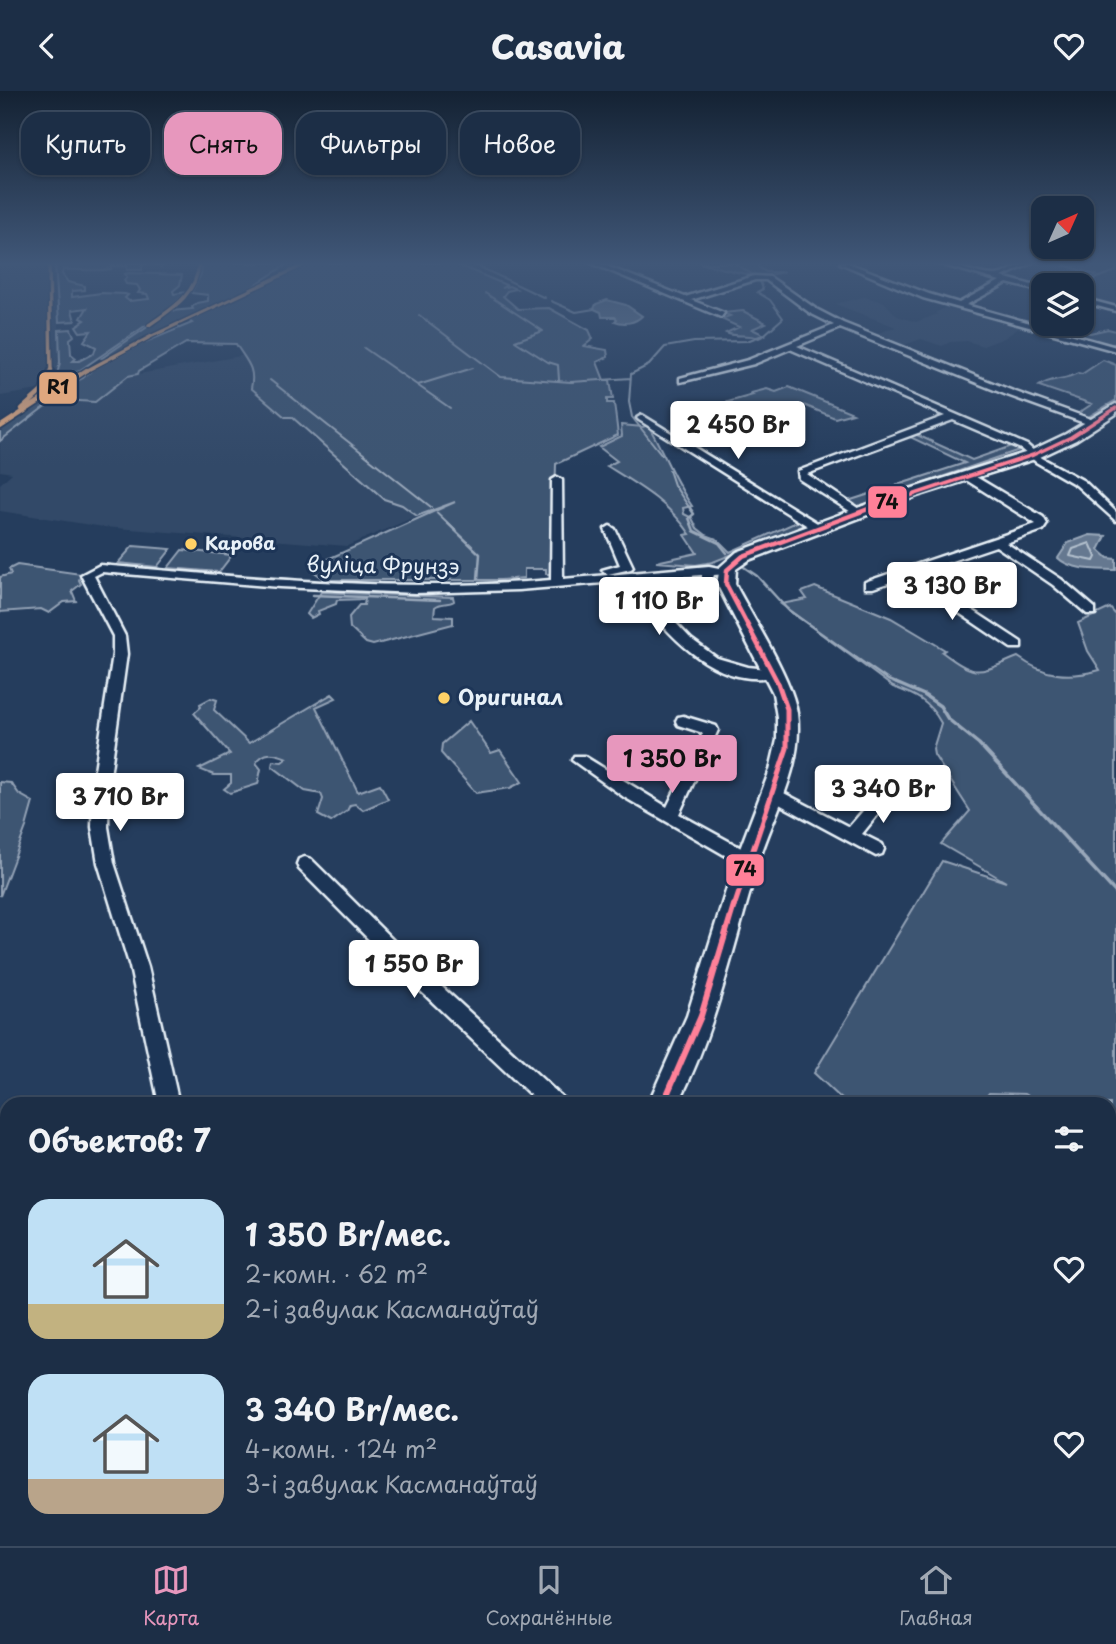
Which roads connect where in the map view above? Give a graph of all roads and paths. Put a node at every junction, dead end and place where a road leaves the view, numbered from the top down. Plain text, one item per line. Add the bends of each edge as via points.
1 (825, 331) edge
2 (857, 331) edge
3 (1050, 331) edge
4 (791, 346) junction
5 (1116, 349) edge
6 (683, 380) dead end
7 (1116, 408) edge
8 (954, 417) junction
9 (642, 418) dead end
10 (1093, 423) junction
11 (1033, 455) junction
12 (967, 476) junction
13 (557, 480) dead end
14 (860, 513) junction
15 (1116, 518) edge
16 (818, 528) junction
17 (610, 529) dead end
18 (997, 543) junction
19 (717, 571) junction
20 (907, 572) junction
21 (557, 578) junction
22 (869, 585) dead end
23 (1091, 611) dead end
24 (1016, 645) dead end
25 (772, 673) junction
26 (683, 721) dead end
27 (579, 760) dead end
28 (887, 793) dead end
29 (773, 794) junction
30 (671, 815) junction
31 (852, 835) junction
32 (876, 849) dead end
33 (748, 860) junction
34 (305, 864) dead end
35 (167, 1097) edge
36 (547, 1097) edge
37 (666, 1097) edge

1 - 4 street
2 - 10 street
3 - 5 street
4 - 6 street
4 - 8 street
7 - 10 main road
8 - 11 street via 1019,444
8 - 14 street via 802,473
9 - 16 street
10 - 11 main road
11 - 12 main road
11 - 15 street via 1080,483
12 - 14 main road
12 - 18 street via 1042,524
13 - 21 street
14 - 16 main road
16 - 19 main road via 743,556
17 - 21 street via 624,569
18 - 20 street
18 - 23 street via 1057,582
19 - 21 street, вуліца Фрунзэ
19 - 25 main road
19 - 25 street via 707,580 648,592 645,597 708,661 726,669
20 - 22 street
20 - 24 street
21 - 35 street, вуліца Фрунзэ via 461,589 409,589 302,586 100,568 86,575 120,645 101,783 100,827 139,967
25 - 29 main road via 783,693 789,732
26 - 30 street via 711,730
27 - 30 street
28 - 31 street
29 - 31 street
29 - 33 main road
30 - 33 street
31 - 32 street
33 - 37 main road via 698,1031
34 - 36 street

